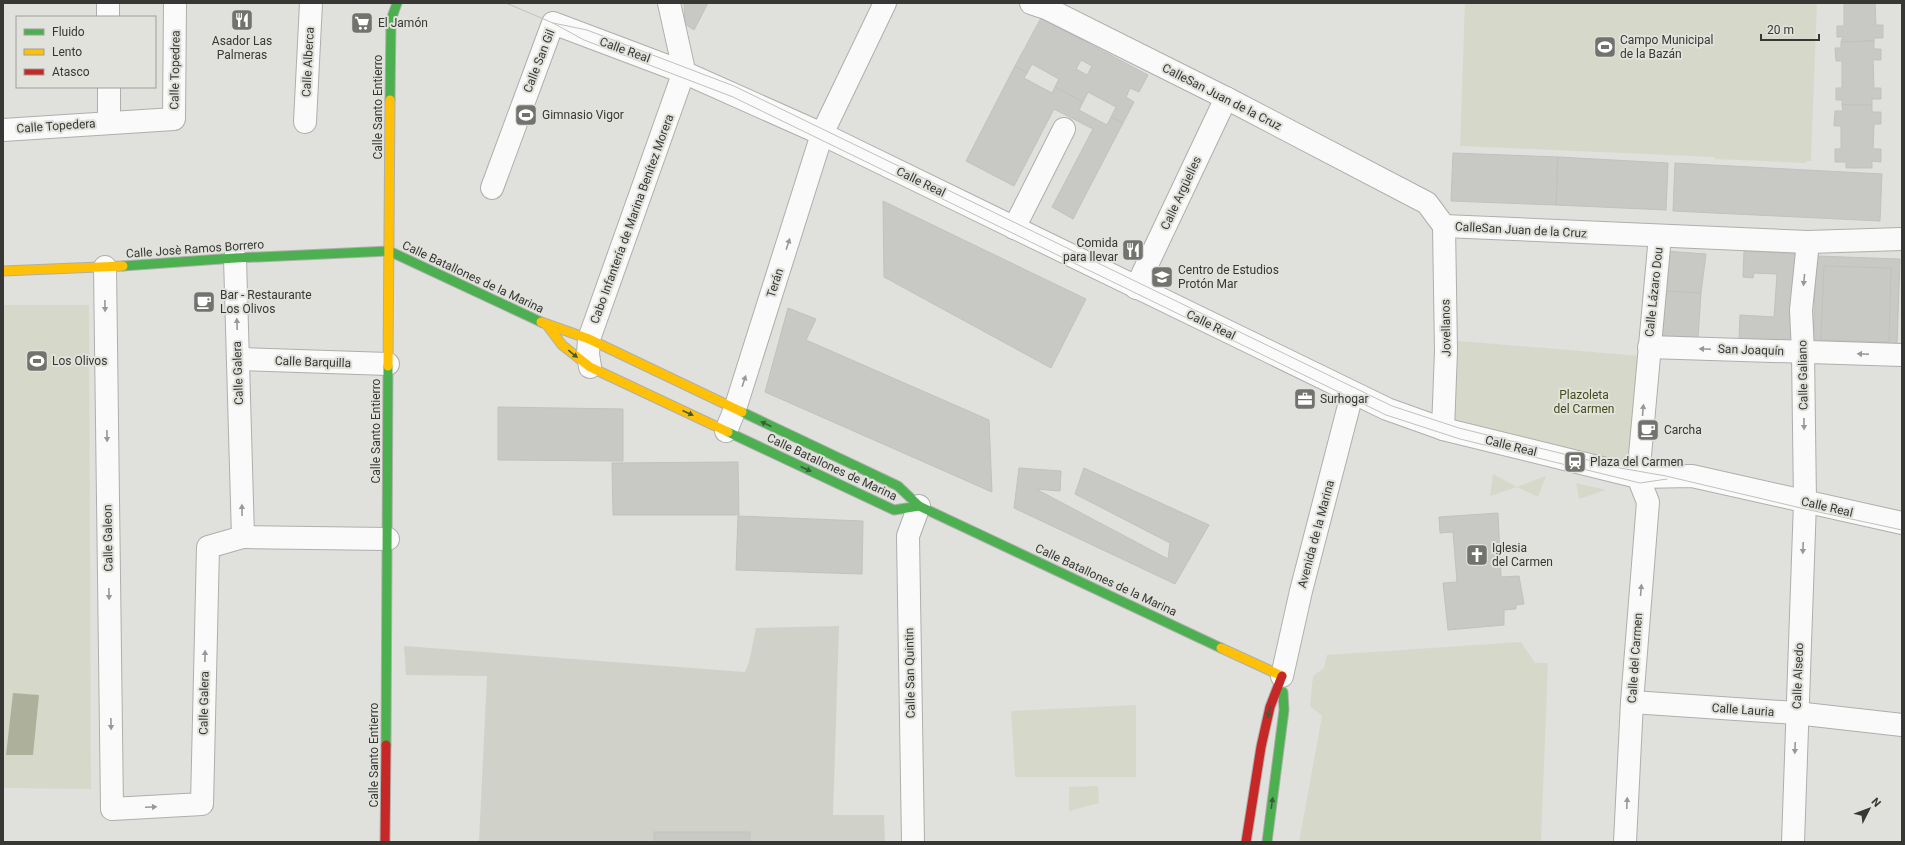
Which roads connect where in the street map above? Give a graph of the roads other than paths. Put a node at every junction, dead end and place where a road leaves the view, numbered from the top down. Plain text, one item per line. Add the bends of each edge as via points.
1 (108, 3) edge
2 (175, 3) edge
3 (311, 3) edge
4 (397, 3) edge
5 (669, 3) edge
6 (885, 3) edge
7 (1031, 3) edge
8 (385, 7) dead end
9 (108, 16) edge
10 (391, 20) junction
11 (553, 24) joint
12 (683, 72) junction
13 (108, 88) edge
14 (1226, 98) junction
15 (305, 122) dead end
16 (109, 123) junction
17 (1064, 129) dead end
18 (3, 130) edge
19 (822, 134) junction
20 (492, 188) dead end
21 (1444, 226) junction
22 (1014, 228) junction
23 (1660, 236) junction
24 (1902, 240) edge
25 (1808, 242) junction
26 (389, 251) junction
27 (235, 258) junction
28 (105, 267) junction
29 (3, 271) edge
30 (1136, 288) junction
31 (547, 325) junction
32 (589, 339) junction
33 (1649, 347) junction
34 (1803, 352) junction
35 (1902, 355) edge
36 (238, 359) junction
37 (388, 364) junction
38 (590, 367) junction
39 (1352, 394) junction
40 (735, 409) junction
41 (1443, 429) junction
42 (726, 431) junction
43 (1638, 477) junction
44 (1805, 505) junction
45 (919, 506) junction
46 (1902, 523) edge
47 (242, 537) junction
48 (388, 539) junction
49 (1282, 676) junction
50 (1632, 702) junction
51 (1796, 713) junction
52 (1902, 725) edge
53 (112, 809) joint
54 (386, 842) edge
55 (913, 842) edge
56 (1246, 842) edge
57 (1267, 842) edge
58 (1625, 842) edge
59 (1793, 842) edge

1 - 9 street
2 - 16 street, Calle Topedrea via 174,119
3 - 15 street, Calle Alberca
4 - 10 street
5 - 12 street
6 - 19 street, Terán
7 - 14 street, CalleSan Juan de la Cruz via 1046,8
8 - 10 street
10 - 26 street, Calle Santo Entierro
11 - 12 street, Calle Real
11 - 20 street, Calle San Gil
12 - 19 street, Calle Real
12 - 32 street, Cabo Infantería de Marina Benítez Morera
13 - 16 street
14 - 21 street, CalleSan Juan de la Cruz via 1427,203
14 - 30 street, Calle Argüelles
16 - 18 street, Calle Topedera
17 - 22 street
19 - 22 street, Calle Real
40 -> 19 street, Terán
21 - 23 street, CalleSan Juan de la Cruz
21 - 41 street, Jovellanos via 1446,338
22 - 30 street, Calle Real
23 - 25 street, CalleSan Juan de la Cruz
23 - 33 street, Calle Lázaro Dou
24 - 25 street, CalleSan Juan de la Cruz
25 -> 34 street, Calle Galiano via 1801,310
26 - 27 street, Calle Josè Ramos Borrero
26 - 31 street, Calle Batallones de la Marina
26 - 37 street, Calle Santo Entierro
27 - 28 street, Calle Josè Ramos Borrero
36 -> 27 street, Calle Galera
28 - 29 street, Calle Josè Ramos Borrero
28 -> 53 street, Calle Galeon
30 - 39 street, Calle Real
31 - 32 street, Calle Batallones de Marina
31 -> 38 street, Calle Batallones de Marina via 562,345
32 - 38 street, Cabo Infantería de Marina Benítez Morera
32 - 40 street, Calle Batallones de Marina
34 -> 33 street, San Joaquín
43 -> 33 street, Calle Lázaro Dou
35 -> 34 street, San Joaquín
34 -> 44 street, Calle Galiano
36 - 37 street, Calle Barquilla
47 -> 36 street, Calle Galera
37 - 48 street, Calle Santo Entierro
38 -> 42 street, Calle Batallones de Marina
39 - 41 street, Calle Real
39 - 49 street, Avenida de la Marina via 1301,591
40 - 42 street, Terán
45 -> 40 street, Calle Batallones de Marina via 898,486
41 - 43 street, Calle Real
42 -> 45 street, Calle Batallones de Marina via 894,510
43 - 44 street, Calle Real via 1692,476
50 -> 43 street, Calle del Carmen via 1648,502
44 - 46 street, Calle Real
44 -> 51 street, Calle Alsedo
45 - 49 street, Calle Batallones de la Marina
45 - 55 street, Calle San Quintin via 908,536
47 - 48 street, Calle Galera
53 -> 47 street, Calle Galera via 202,804 208,547
48 - 54 street, Calle Santo Entierro
49 -> 56 street, Avenida de la Marina via 1270,707
57 -> 49 street, Avenida de la Marina via 1284,710
50 - 51 street, Calle Lauria
58 -> 50 street, Calle del Carmen
51 - 52 street, Calle Lauria
51 -> 59 street, Calle Alsedo

